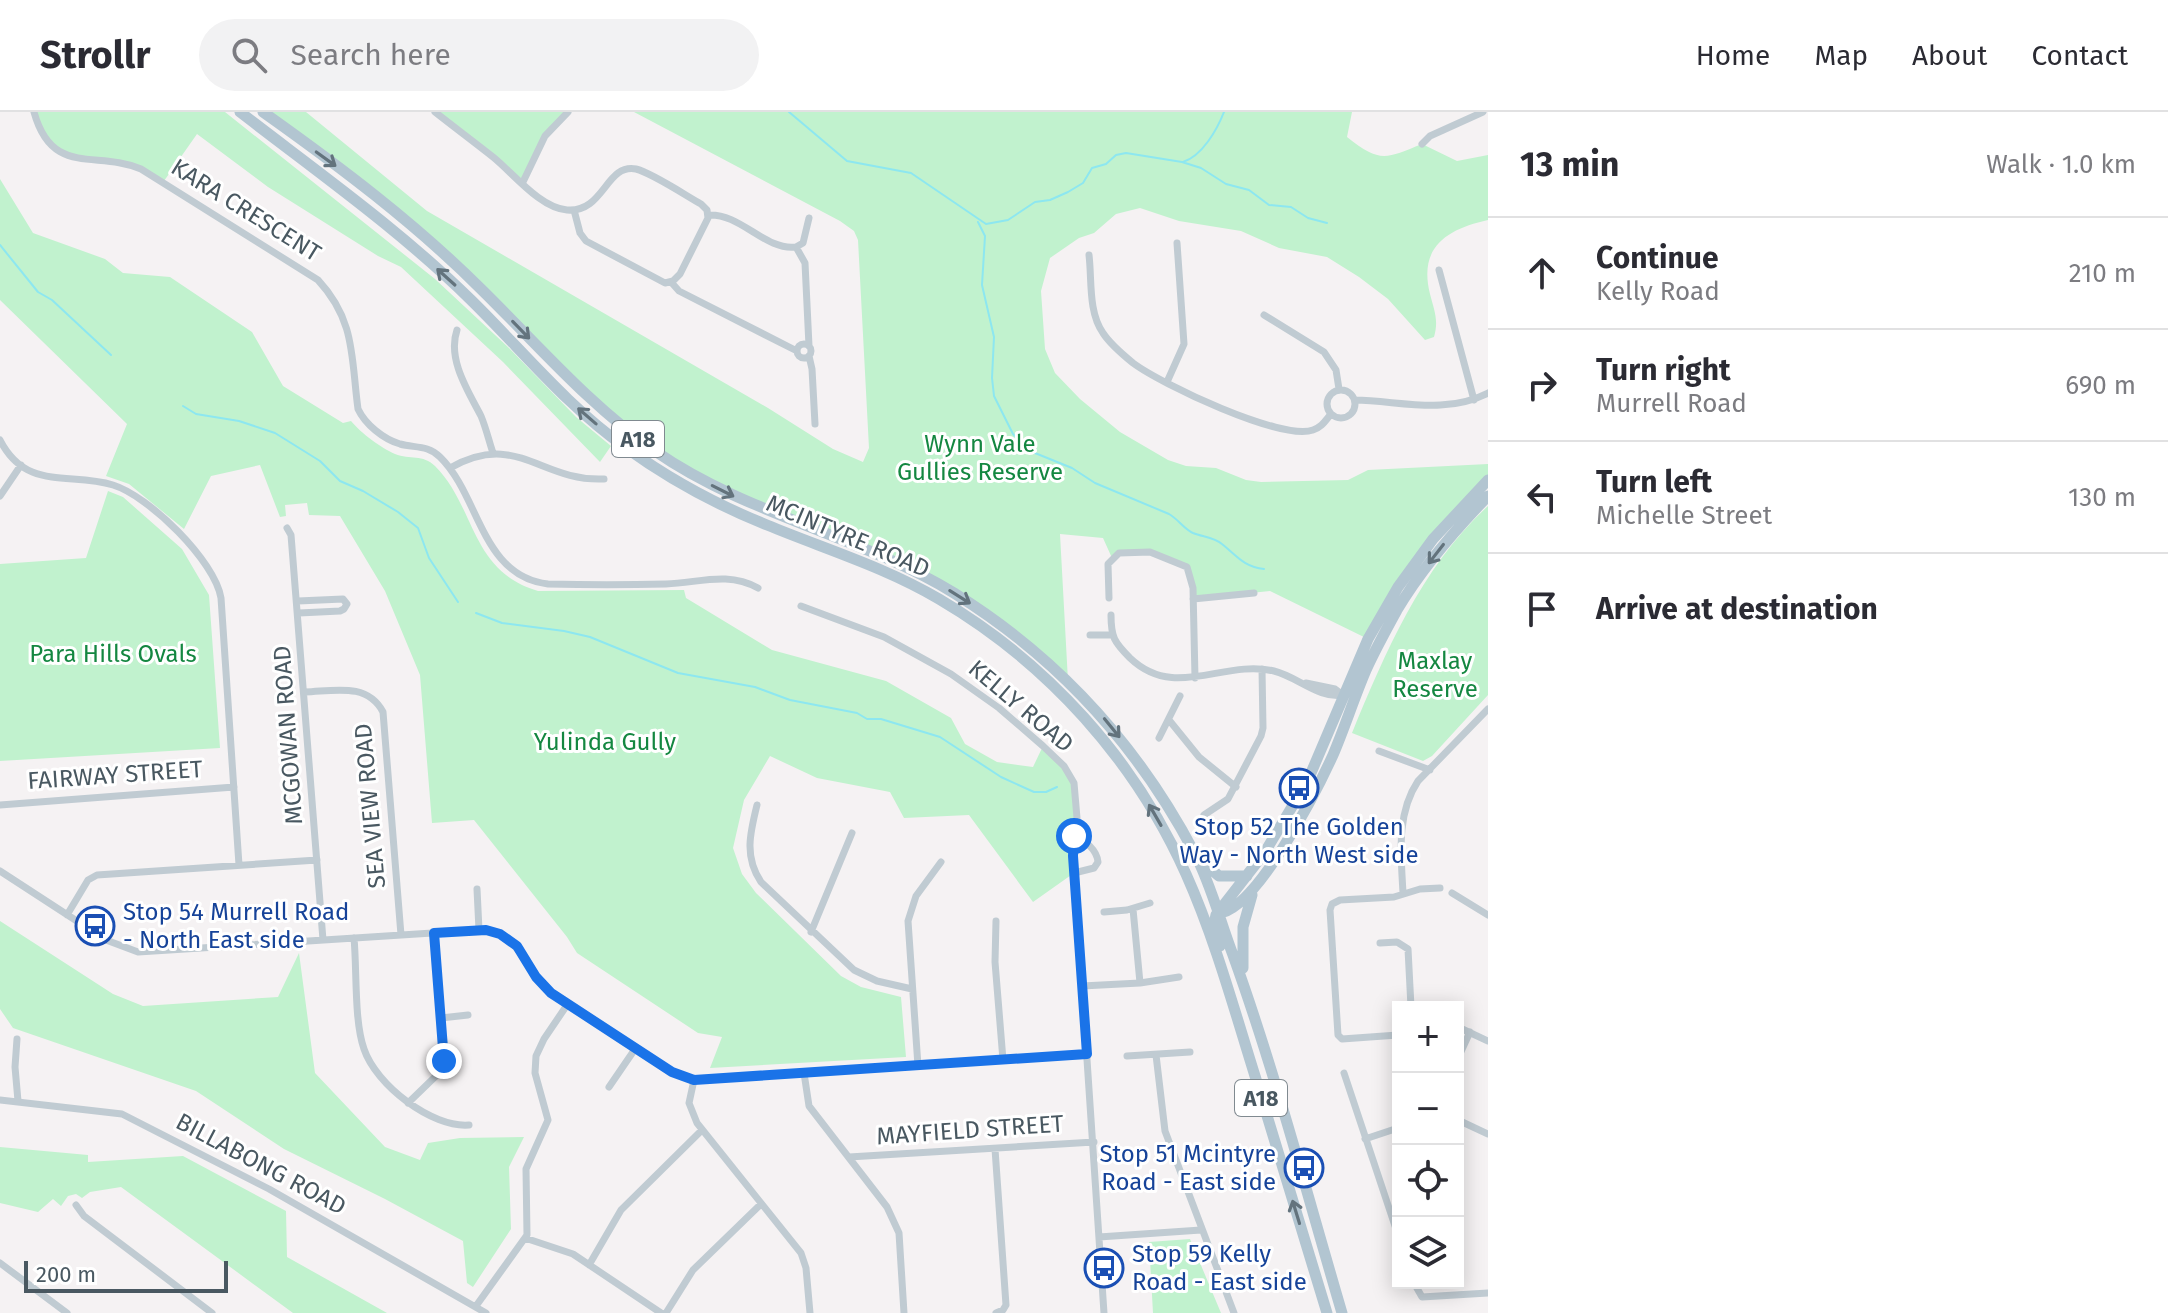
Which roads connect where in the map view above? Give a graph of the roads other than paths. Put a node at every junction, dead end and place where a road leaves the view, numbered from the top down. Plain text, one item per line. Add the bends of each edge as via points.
1 (34, 112) edge
2 (262, 112) edge
3 (435, 112) edge
4 (568, 112) edge
5 (1483, 112) edge
6 (241, 113) edge
7 (267, 133) junction
8 (1422, 144) dead end
9 (522, 184) junction
10 (574, 210) junction
11 (708, 215) junction
12 (809, 218) dead end
13 (1177, 243) dead end
14 (796, 247) junction
15 (1089, 255) dead end
16 (1439, 270) dead end
17 (671, 282) junction
18 (1264, 315) dead end
19 (457, 330) dead end
20 (809, 346) junction
21 (797, 351) junction
22 (809, 356) junction
23 (1167, 382) junction
24 (1339, 389) junction
25 (1488, 393) edge
26 (1355, 400) junction
27 (1474, 400) junction
28 (1331, 414) junction
29 (815, 424) dead end
30 (0, 440) edge
31 (493, 453) junction
32 (21, 465) junction
33 (450, 468) junction
34 (604, 479) dead end
35 (1488, 480) edge
36 (0, 496) edge
37 (1488, 496) edge
38 (287, 528) dead end
39 (758, 588) dead end
40 (1254, 593) dead end
41 (1109, 598) dead end
42 (1193, 599) junction
43 (298, 601) junction
44 (801, 606) dead end
45 (299, 613) junction
46 (1111, 615) dead end
47 (1090, 635) dead end
48 (1111, 635) junction
49 (1262, 669) junction
50 (1195, 678) junction
51 (1361, 683) junction
52 (305, 692) junction
53 (1343, 695) junction
54 (1180, 696) dead end
55 (1488, 709) edge
56 (1348, 717) junction
57 (1169, 720) junction
58 (1159, 738) dead end
59 (1379, 751) dead end
60 (1430, 770) junction
61 (234, 787) junction
62 (1236, 787) junction
63 (0, 805) edge
64 (757, 805) dead end
65 (1204, 815) dead end
66 (1351, 824) dead end
67 (1402, 826) junction
68 (852, 833) dead end
69 (1074, 836) junction
70 (1196, 855) junction
71 (317, 860) junction
72 (941, 862) dead end
73 (239, 865) junction
74 (0, 871) edge
75 (1074, 873) junction
76 (1247, 876) junction
77 (1190, 884) junction
78 (1255, 887) junction
79 (1440, 888) dead end
80 (477, 889) dead end
81 (1403, 893) junction
82 (1452, 893) dead end
83 (1150, 903) dead end
84 (1133, 909) junction
85 (1104, 912) dead end
86 (1218, 913) junction
87 (67, 915) junction
88 (1488, 915) edge
89 (996, 921) dead end
90 (479, 930) junction
91 (811, 932) junction
92 (434, 933) junction
93 (401, 935) junction
94 (354, 938) junction
95 (323, 940) junction
96 (1380, 943) dead end
97 (1179, 977) dead end
98 (1140, 983) junction
99 (1082, 986) junction
100 (912, 989) junction
101 (1248, 996) junction
102 (1411, 1001) edge
103 (567, 1005) junction
104 (1234, 1008) junction
105 (468, 1015) dead end
106 (441, 1018) junction
107 (1464, 1030) edge
108 (1470, 1032) junction
109 (1392, 1036) edge
110 (17, 1039) dead end
111 (1488, 1041) edge
112 (1464, 1045) edge
113 (635, 1049) junction
114 (1190, 1052) dead end
115 (1087, 1054) junction
116 (1156, 1055) junction
117 (1127, 1056) dead end
118 (1003, 1060) junction
119 (918, 1066) junction
120 (804, 1073) junction
121 (1344, 1073) dead end
122 (694, 1080) junction
123 (609, 1087) dead end
124 (0, 1100) edge
125 (18, 1101) junction
126 (408, 1103) junction
127 (1464, 1123) edge
128 (469, 1125) dead end
129 (702, 1130) junction
130 (1392, 1130) edge
131 (1488, 1134) edge
132 (1365, 1139) junction
133 (1094, 1142) junction
134 (995, 1149) junction
135 (849, 1157) junction
136 (761, 1204) junction
137 (76, 1205) dead end
138 (1392, 1218) edge
139 (1201, 1230) junction
140 (1099, 1237) junction
141 (525, 1238) junction
142 (0, 1263) edge
143 (589, 1265) junction
144 (1417, 1289) edge
145 (1488, 1293) edge
146 (476, 1306) junction
147 (1002, 1312) edge
148 (67, 1313) edge
149 (212, 1313) edge
150 (486, 1313) edge
151 (663, 1313) edge
152 (810, 1313) edge
153 (904, 1313) edge
154 (1104, 1313) edge
155 (1234, 1313) edge
156 (1327, 1313) edge
157 (1342, 1313) edge

1 - 33 street, KARA CRESCENT via 47,140 65,154 141,169 318,280 349,332 362,417 394,442 432,450
2 - 6 main road
2 - 7 main road
2 -> 70 main road, MCINTYRE ROAD / A18 via 420,234 583,394 659,454 744,501 924,576 1032,649 1119,737
3 - 9 street
4 - 9 street via 545,136
5 - 8 street
6 - 7 main road, MCINTYRE ROAD / A18
77 -> 7 main road, MCINTYRE ROAD / A18 via 1123,765 1030,664 915,586 722,505 625,447 572,403 471,299 389,226
9 - 10 street via 561,210
10 - 11 street via 598,200 615,176 631,169 701,204
10 - 17 street via 586,241 660,282
11 - 14 street via 724,216 785,247
11 - 17 street via 680,274
12 - 14 street via 803,243
13 - 23 street via 1184,344
14 - 20 street via 805,263
15 - 23 street via 1099,327 1134,364
16 - 27 street
17 - 21 street via 679,291
18 - 24 street via 1324,352 1336,370
19 - 31 street via 458,364
20 - 21 street
20 - 22 street
21 - 22 street
22 - 29 street
23 - 28 street via 1244,418 1290,432 1311,431
24 - 26 street
24 - 28 street via 1326,404
25 - 27 street
26 - 27 street via 1446,407
26 - 28 street via 1351,414
30 - 32 street
31 - 33 street
31 - 34 street via 517,455 562,474
32 - 36 street
32 - 61 street via 44,478 98,482 133,494 186,539 209,570 220,592
33 - 39 street, KARA CRESCENT via 503,561 528,579 548,584 653,584 725,578
35 - 53 main road via 1398,587
37 -> 51 main road via 1423,572 1382,637
38 - 43 street, MCGOWAN ROAD
40 - 42 street
41 - 42 street via 1108,564 1119,553 1132,551 1150,552 1187,567
42 - 50 street
43 - 45 street, MCGOWAN ROAD
43 - 45 street via 340,598 347,604 340,611
44 - 69 street, KELLY ROAD via 909,650 1013,719 1070,776 1077,818
45 - 52 street, MCGOWAN ROAD
46 - 48 street
47 - 48 street
48 - 50 street via 1142,668
49 - 50 street
49 - 53 street
49 - 62 street via 1263,728
51 - 53 main road
51 - 56 main road
52 - 71 street, MCGOWAN ROAD
52 - 93 street, SEA VIEW ROAD via 360,690 383,712
53 - 56 main road
53 - 76 main road via 1308,780
54 - 57 street
55 - 60 street
56 - 78 main road via 1308,804
57 - 58 street
57 - 62 street via 1199,757
59 - 60 street
60 - 67 street via 1410,794
61 - 63 street, FAIRWAY STREET
61 - 73 street
62 - 65 street
64 - 91 street via 750,839 752,866 764,886
66 - 67 street
67 - 81 street
68 - 91 street
69 - 75 street, KELLY ROAD
69 - 75 street via 1094,851 1098,862
70 - 76 main road via 1219,876
70 - 86 main road, MCINTYRE ROAD / A18
71 - 73 street
71 - 95 street, MCGOWAN ROAD
72 - 100 street via 918,891 908,917
73 - 87 street via 97,875 88,880
74 - 87 street
75 - 99 street, KELLY ROAD
76 - 86 main road
77 - 86 main road
77 - 104 main road, MCINTYRE ROAD / A18
78 - 86 main road via 1235,908
78 - 101 main road via 1241,945
79 - 81 street
80 - 90 street
81 - 109 street via 1340,900 1330,910 1338,1035
82 - 88 street
83 - 84 street
84 - 85 street
84 - 98 street
86 - 101 main road, MCINTYRE ROAD / A18
86 - 104 main road via 1215,928
87 - 95 street via 138,952
89 - 118 street
90 - 92 street
90 - 103 street via 512,941 540,982
91 - 100 street via 854,970
92 - 93 street
92 - 106 street
93 - 94 street
94 - 95 street
94 - 126 street via 364,1049 377,1072
96 - 102 street via 1401,942 1408,949
97 - 98 street
98 - 99 street
99 - 115 street, KELLY ROAD
100 - 119 street
101 - 157 main road, MCINTYRE ROAD / A18
103 - 113 street
103 - 141 street via 536,1056 535,1073 548,1120 526,1169
156 -> 104 main road, MCINTYRE ROAD / A18
105 - 106 street
106 - 126 street via 443,1066
107 - 108 street
108 - 111 street
108 - 112 street
110 - 125 street
113 - 122 street
113 - 123 street
114 - 116 street
115 - 118 street
115 - 133 street, KELLY ROAD
116 - 117 street
116 - 139 street via 1164,1127
118 - 119 street
119 - 120 street
120 - 122 street
120 - 135 street via 809,1106
121 - 132 street
122 - 129 street via 689,1107
124 - 125 street, BILLABONG ROAD
125 - 146 street, BILLABONG ROAD via 122,1114 269,1189
126 - 128 street via 456,1126
127 - 131 street
129 - 136 street
129 - 143 street via 621,1210
130 - 132 street
132 - 138 street
133 - 134 street, MAYFIELD STREET
133 - 140 street, KELLY ROAD
134 - 135 street, MAYFIELD STREET
134 - 147 street via 1006,1305
135 - 153 street via 897,1224
136 - 151 street via 693,1270
136 - 152 street via 803,1257
137 - 149 street
139 - 140 street
139 - 155 street
140 - 154 street, KELLY ROAD
141 - 143 street
141 - 146 street
142 - 148 street
143 - 151 street
144 - 145 street via 1422,1297
146 - 150 street, BILLABONG ROAD

